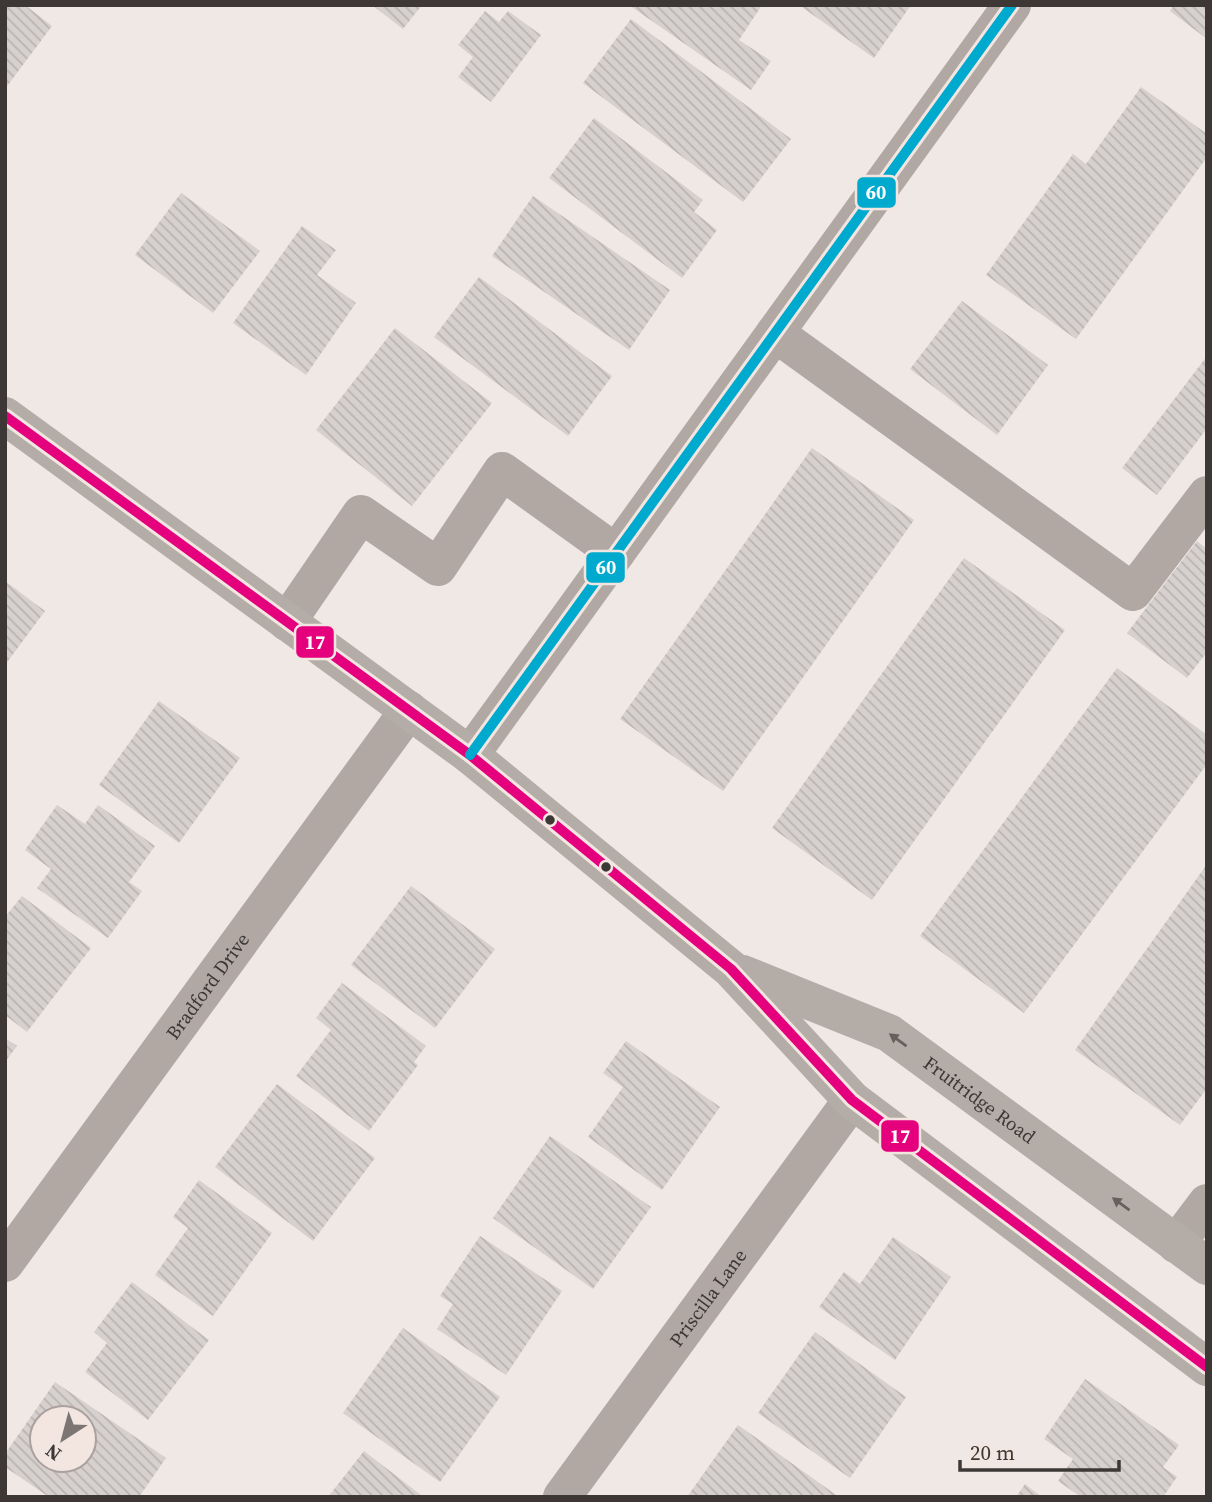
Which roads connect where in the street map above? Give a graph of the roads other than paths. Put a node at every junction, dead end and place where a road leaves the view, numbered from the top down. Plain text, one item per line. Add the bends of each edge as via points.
1 (1012, 5) edge
2 (775, 332) junction
3 (5, 416) edge
4 (1207, 495) edge
5 (616, 553) junction
6 (287, 622) junction
7 (409, 710) junction
8 (470, 755) junction
9 (731, 969) junction
10 (852, 1100) junction
11 (1207, 1203) edge
12 (1175, 1244) junction
13 (5, 1263) edge
14 (1207, 1266) edge
15 (1207, 1367) edge
16 (562, 1497) edge

1 - 2 street
2 - 4 street via 1133,592
2 - 5 street
3 - 6 main road, Fruitridge Road
5 - 6 street via 502,471 438,567 361,514
5 - 8 street
6 - 7 main road, Fruitridge Road
7 - 8 main road, Fruitridge Road
7 - 13 street, Bradford Drive
8 - 9 main road, Fruitridge Road
9 - 10 main road, Fruitridge Road
12 -> 9 main road, Fruitridge Road via 889,1033
10 - 15 main road, Fruitridge Road
10 - 16 street, Priscilla Lane
11 - 12 street
12 - 14 main road, Fruitridge Road

